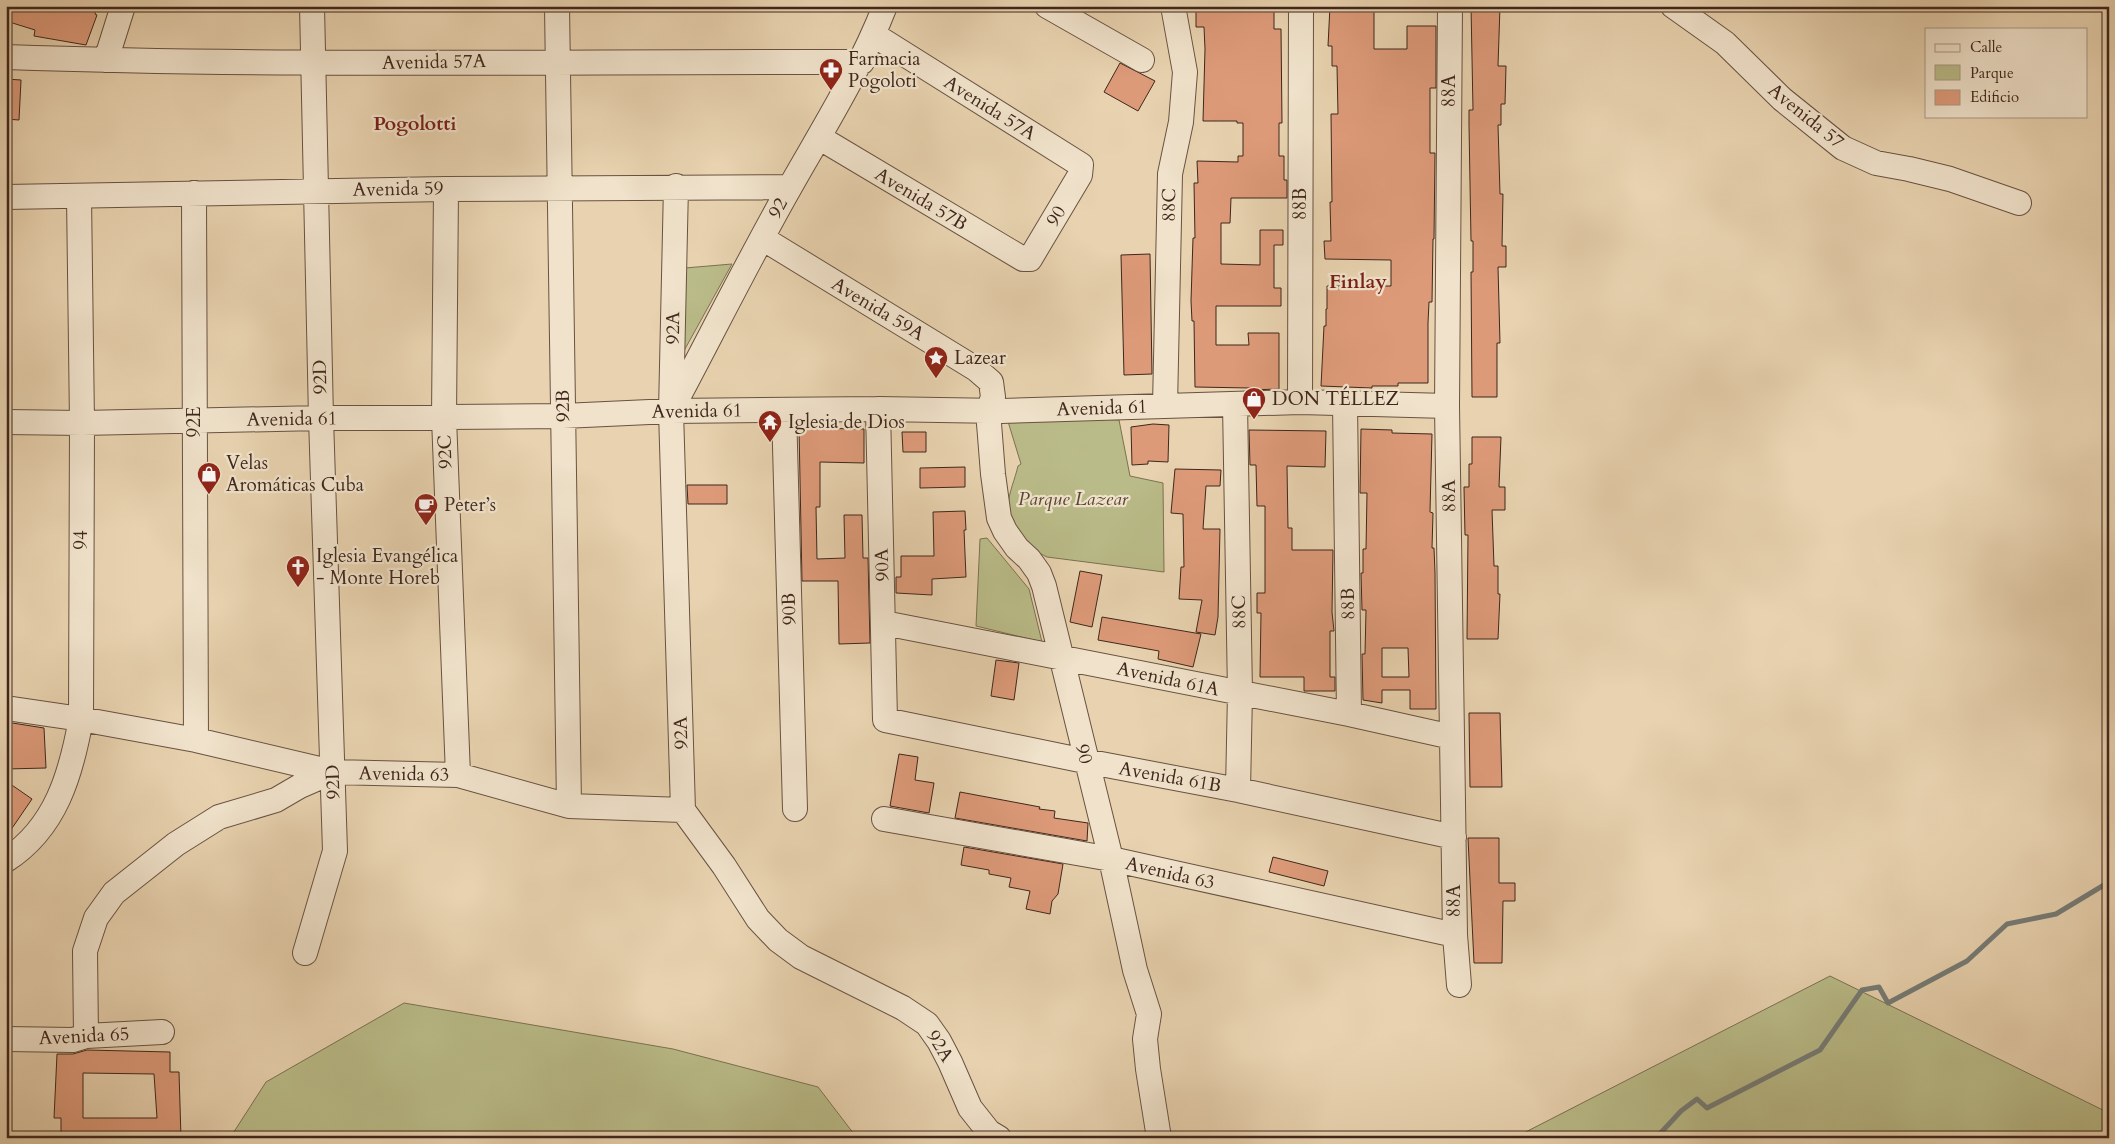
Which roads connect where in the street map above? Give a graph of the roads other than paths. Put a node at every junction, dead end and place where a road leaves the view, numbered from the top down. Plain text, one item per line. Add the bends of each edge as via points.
1 (123, 6) edge
2 (312, 6) edge
3 (557, 6) edge
4 (885, 6) edge
5 (1047, 6) edge
6 (1173, 6) edge
7 (1301, 6) edge
8 (1450, 6) edge
9 (1673, 6) edge
10 (874, 34) junction
11 (6, 57) edge
12 (106, 60) junction
13 (1142, 60) dead end
14 (558, 61) junction
15 (862, 62) junction
16 (313, 63) junction
17 (820, 138) junction
18 (1081, 165) joint
19 (676, 186) junction
20 (790, 186) junction
21 (558, 187) junction
22 (446, 189) junction
23 (317, 190) junction
24 (194, 193) junction
25 (79, 196) junction
26 (6, 197) edge
27 (2019, 203) dead end
28 (762, 238) junction
29 (1023, 260) joint
30 (991, 382) joint
31 (1300, 402) junction
32 (1235, 404) junction
33 (1345, 404) junction
34 (1165, 406) junction
35 (1447, 406) junction
36 (878, 409) junction
37 (784, 410) junction
38 (671, 411) junction
39 (988, 411) junction
40 (563, 416) junction
41 (321, 418) junction
42 (444, 418) junction
43 (194, 421) junction
44 (6, 422) edge
45 (82, 423) junction
46 (884, 623) junction
47 (1060, 657) junction
48 (1240, 693) junction
49 (6, 708) edge
50 (1349, 714) junction
51 (81, 719) junction
52 (885, 720) joint
53 (1452, 737) junction
54 (196, 740) junction
55 (1085, 761) junction
56 (332, 772) junction
57 (458, 774) junction
58 (1238, 790) junction
59 (569, 806) junction
60 (795, 808) dead end
61 (683, 810) junction
62 (884, 819) dead end
63 (1454, 837) junction
64 (6, 860) edge
65 (1111, 860) junction
66 (1454, 935) junction
67 (305, 953) dead end
68 (1459, 985) dead end
69 (162, 1032) dead end
70 (86, 1036) junction
71 (6, 1040) edge
72 (999, 1138) edge
73 (1159, 1138) edge

1 - 12 street
2 - 16 street, 92D
3 - 14 street, 92B
4 - 10 street, 92
5 - 13 street
6 - 34 street, 88C via 1185,72 1181,122 1170,174
7 - 31 street, 88B
8 - 35 street, 88A
9 - 27 street, Avenida 57 via 1725,42 1782,99 1843,148 1876,163 1950,179
10 - 15 street, 92
10 - 18 street, Avenida 57A
11 - 12 street, Avenida 57A
12 - 16 street, Avenida 57A
14 - 15 street, Avenida 57A
14 - 16 street, Avenida 57A
14 - 21 street, 92B
15 - 17 street, 92
16 - 23 street, 92D
17 - 20 street, 92
17 - 29 street, Avenida 57B
18 - 29 street, 90 via 1080,175 1035,251 1030,259
19 - 20 street, Avenida 59
19 - 21 street, Avenida 59
19 - 38 street, 92A
20 - 28 street, 92
21 - 22 street, Avenida 59
21 - 40 street, 92B
22 - 23 street, Avenida 59
22 - 42 street, 92C
23 - 24 street, Avenida 59
23 - 41 street, 92D
24 - 25 street, Avenida 59
24 - 43 street, 92E
25 - 26 street, Avenida 59
25 - 45 street, 94
28 - 30 street, Avenida 59A via 976,369
28 - 38 street, 92
30 - 39 street, 90 via 993,397
31 - 32 street, Avenida 61
31 - 33 street, Avenida 61
32 - 34 street, Avenida 61
32 - 48 street, 88C
33 - 35 street, Avenida 61
33 - 50 street, 88B
34 - 39 street, Avenida 61
35 - 53 street, 88A
36 - 37 street, Avenida 61
36 - 39 street, Avenida 61
36 - 46 street, 90A
37 - 38 street, Avenida 61
37 - 60 street, 90B
38 - 40 street, Avenida 61
38 - 61 street, 92A
39 - 47 street, 90 via 999,518 1017,548 1039,573
40 - 42 street, Avenida 61
40 - 59 street, 92B
41 - 42 street, Avenida 61
41 - 43 street, Avenida 61
41 - 56 street, 92D
42 - 57 street, 92C
43 - 45 street, Avenida 61
43 - 54 street, 92E
44 - 45 street, Avenida 61
45 - 51 street, 94
46 - 47 street, Avenida 61A
46 - 52 street, 90A
47 - 48 street, Avenida 61A
47 - 55 street, 90
48 - 50 street, Avenida 61A
48 - 58 street, 88C
49 - 51 street, Avenida 63
50 - 53 street, Avenida 61A
51 - 54 street, Avenida 63
51 - 64 street, 94 via 74,760 56,805 36,834
52 - 55 street, Avenida 61B
53 - 63 street, 88A
54 - 56 street, Avenida 63
55 - 58 street, Avenida 61B
55 - 65 street, 90
56 - 57 street, Avenida 63
56 - 67 street, 92D via 335,851
56 - 70 street via 276,800 219,817 176,844 114,894 96,918 85,951
57 - 59 street, Avenida 63
58 - 63 street, Avenida 61B
59 - 61 street, Avenida 63
61 - 72 street, 92A via 758,919 778,940 801,958 903,1008 927,1024 950,1062 970,1108 989,1132
62 - 65 street, Avenida 63
63 - 66 street, 88A
65 - 66 street, Avenida 63
65 - 73 street, 90 via 1135,970 1149,1014 1146,1038 1148,1069
66 - 68 street, 88A
69 - 70 street, Avenida 65
70 - 71 street, Avenida 65 via 73,1040

